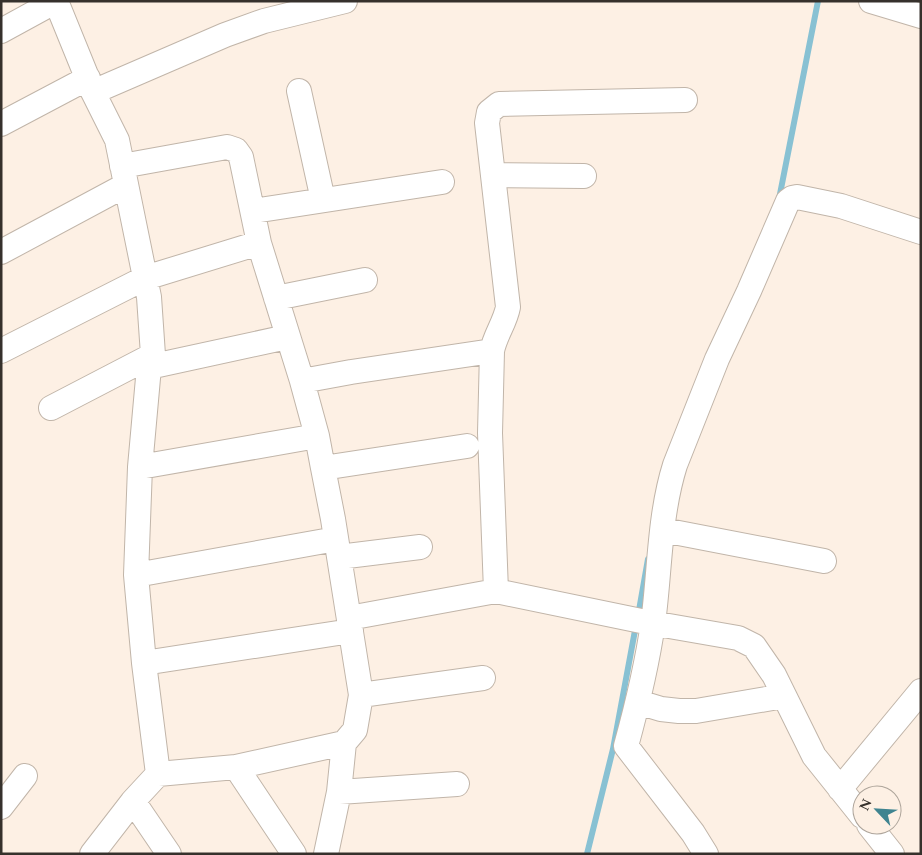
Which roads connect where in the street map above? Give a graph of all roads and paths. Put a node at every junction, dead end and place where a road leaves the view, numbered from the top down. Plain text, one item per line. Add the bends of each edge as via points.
1 (56, 1) edge
2 (345, 1) edge
3 (871, 1) edge
4 (289, 8) edge
5 (921, 16) edge
6 (1, 31) edge
7 (90, 85) junction
8 (299, 91) dead end
9 (685, 100) dead end
10 (1, 124) edge
11 (493, 175) junction
12 (124, 176) junction
13 (584, 176) dead end
14 (442, 182) dead end
15 (323, 200) junction
16 (254, 211) junction
17 (921, 232) edge
18 (259, 244) junction
19 (1, 252) edge
20 (145, 278) junction
21 (365, 280) dead end
22 (276, 298) junction
23 (287, 336) junction
24 (1, 351) edge
25 (492, 351) junction
26 (151, 361) junction
27 (302, 381) junction
28 (51, 408) dead end
29 (317, 436) junction
30 (466, 446) dead end
31 (140, 467) junction
32 (323, 468) junction
33 (663, 530) junction
34 (420, 547) dead end
35 (338, 548) junction
36 (824, 562) dead end
37 (136, 575) junction
38 (496, 591) junction
39 (649, 623) junction
40 (350, 625) junction
41 (144, 663) junction
42 (483, 678) dead end
43 (921, 691) edge
44 (361, 695) junction
45 (784, 696) junction
46 (638, 702) junction
47 (344, 743) junction
48 (236, 767) junction
49 (158, 774) junction
50 (25, 776) dead end
51 (457, 784) dead end
52 (840, 789) junction
53 (339, 792) junction
54 (133, 801) junction
55 (852, 804) edge
56 (1, 807) edge
57 (877, 835) edge
58 (92, 854) edge
59 (170, 854) edge
60 (294, 854) edge
61 (326, 854) edge
62 (706, 854) edge
63 (892, 854) edge

1 - 6 street
1 - 7 street
2 - 4 street
3 - 5 street
4 - 7 street via 264,21
7 - 10 street
7 - 12 street via 117,140
8 - 15 street
9 - 11 street via 498,104 489,112 487,123
11 - 13 street
11 - 25 street via 508,307
12 - 16 street via 227,147 236,150 241,157
12 - 19 street
12 - 20 street
14 - 15 street
15 - 16 street
16 - 18 street
17 - 33 street via 841,206 797,196 788,201 717,359 675,465
18 - 20 street
18 - 22 street
20 - 24 street
20 - 26 street
21 - 22 street
22 - 23 street
23 - 26 street
23 - 27 street
25 - 27 street
25 - 38 street via 490,433
26 - 28 street
26 - 31 street
27 - 29 street
29 - 31 street
29 - 32 street
30 - 32 street
31 - 37 street
32 - 35 street
33 - 36 street
33 - 39 street
34 - 35 street
35 - 37 street
35 - 40 street
37 - 41 street
38 - 39 street
38 - 40 street
39 - 45 street via 738,638 754,646
39 - 46 street
40 - 41 street
40 - 44 street
41 - 49 street
42 - 44 street
43 - 52 street
44 - 47 street via 355,730
45 - 46 street via 696,711 661,709
45 - 52 street via 814,756
46 - 62 street via 626,746
47 - 48 street
47 - 53 street
48 - 49 street
48 - 60 street
49 - 54 street
50 - 56 street
51 - 53 street
52 - 55 street
53 - 61 street
54 - 58 street
54 - 59 street
57 - 63 street

